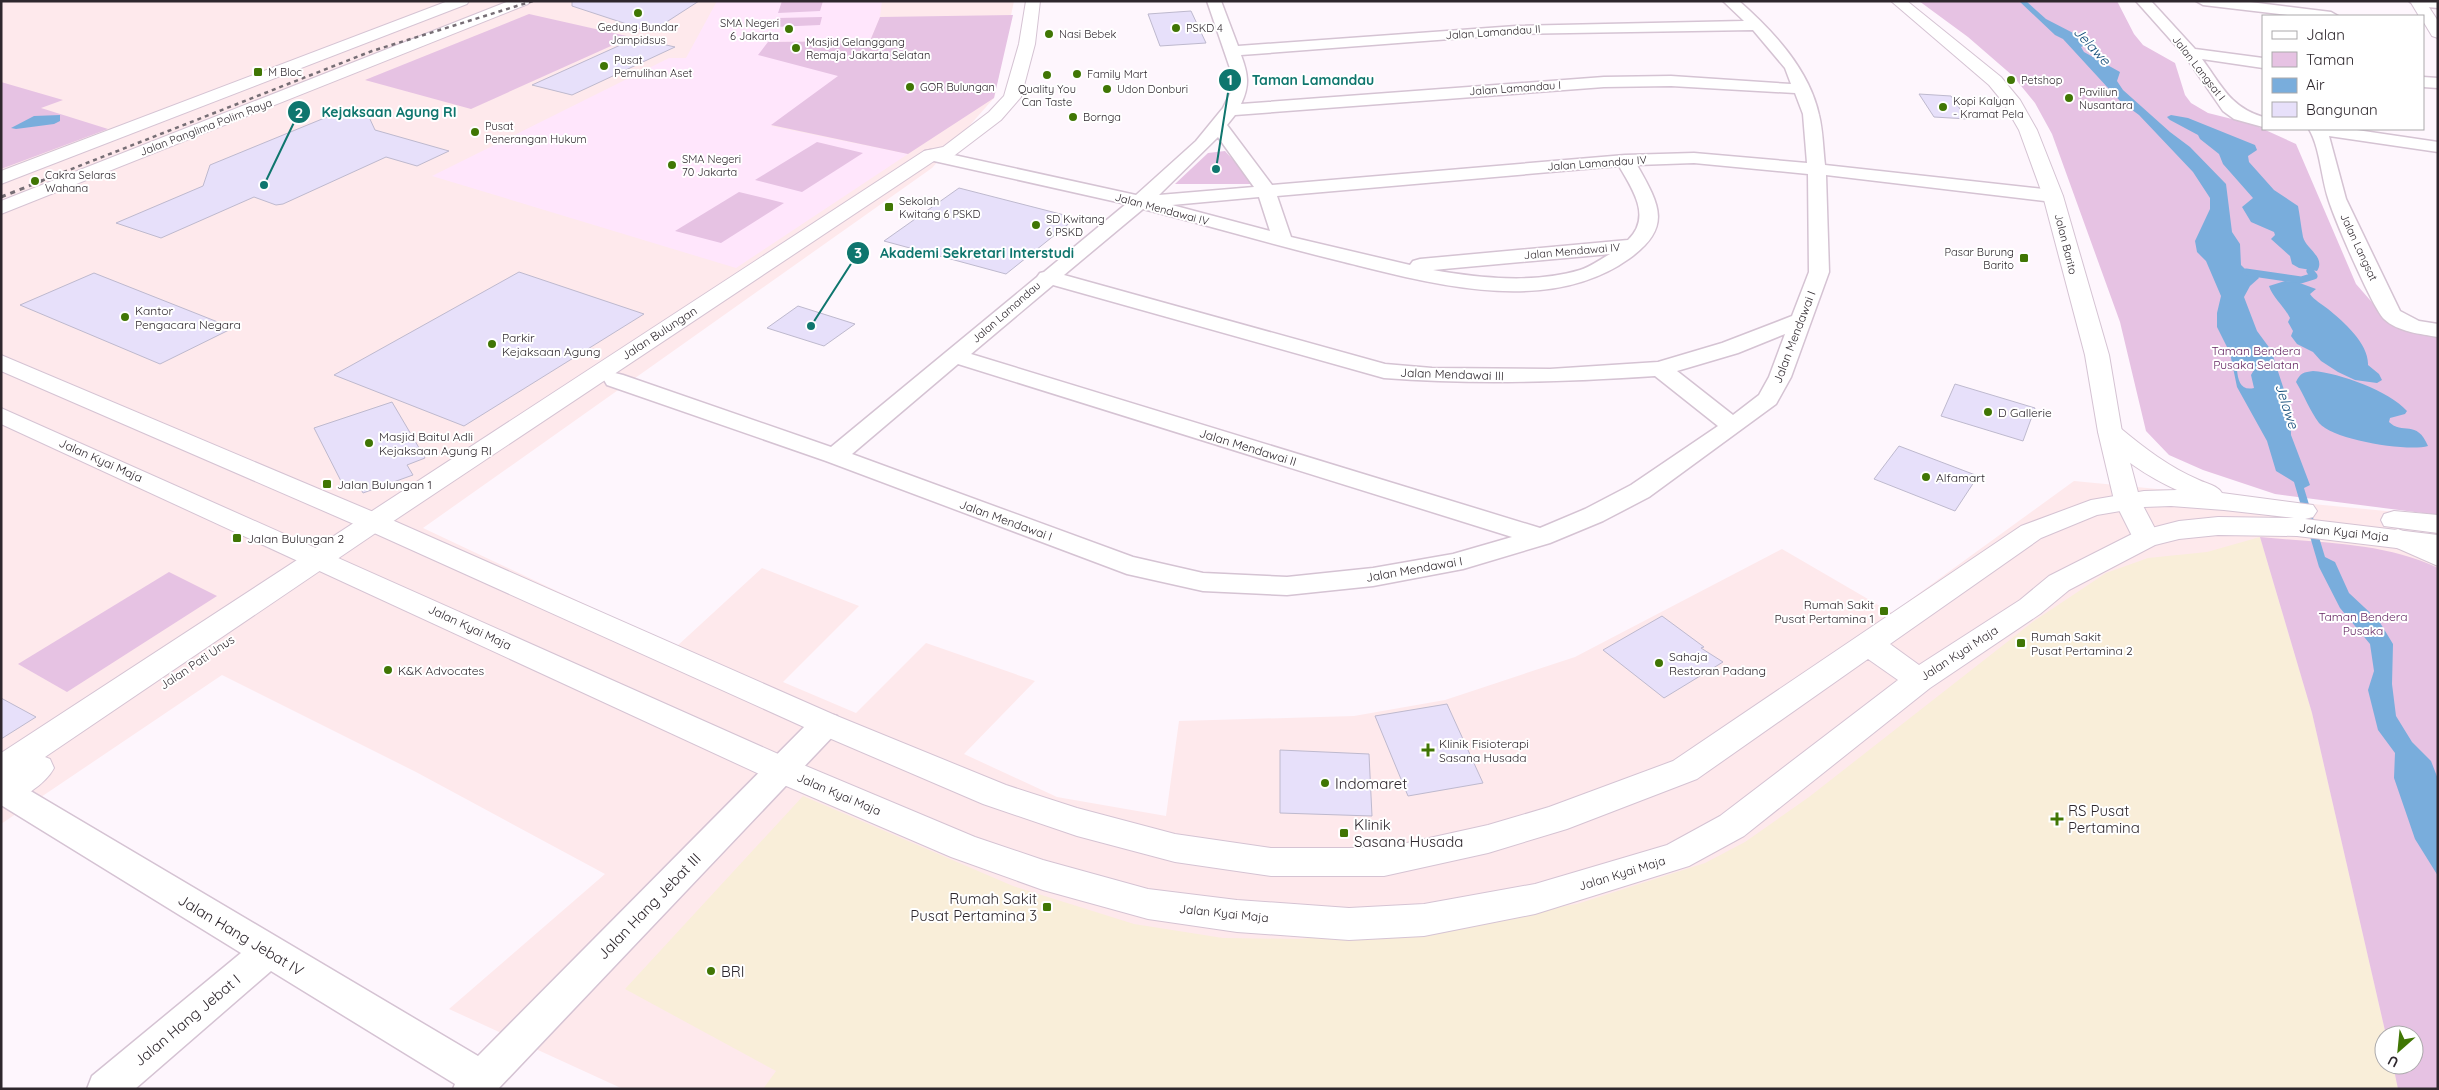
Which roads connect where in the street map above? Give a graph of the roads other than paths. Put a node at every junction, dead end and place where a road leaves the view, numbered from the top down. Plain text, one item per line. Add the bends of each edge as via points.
1 (462, 1) edge
2 (523, 1) edge
3 (1033, 1) edge
4 (1730, 1) edge
5 (1898, 1) edge
6 (2143, 1) edge
7 (2202, 1) edge
8 (2417, 1) edge
9 (1218, 2) edge
10 (2438, 4) edge
11 (2259, 5) edge
12 (2324, 15) edge
13 (1757, 25) junction
14 (2432, 30) edge
15 (1230, 50) junction
16 (2190, 53) junction
17 (2262, 63) edge
18 (2424, 82) edge
19 (2438, 83) edge
20 (1801, 89) junction
21 (1230, 110) junction
22 (2262, 122) edge
23 (1219, 126) junction
24 (2318, 130) edge
25 (2325, 130) edge
26 (90, 144) junction
27 (2438, 147) edge
28 (942, 154) junction
29 (130, 157) junction
30 (1625, 160) junction
31 (1817, 169) junction
32 (1, 178) edge
33 (1266, 190) junction
34 (2054, 196) junction
35 (1140, 202) junction
36 (1, 208) edge
37 (1283, 242) junction
38 (1633, 245) junction
39 (1392, 268) junction
40 (1047, 277) junction
41 (1801, 320) junction
42 (2438, 331) edge
43 (954, 356) junction
44 (1, 362) edge
45 (1660, 369) junction
46 (615, 380) junction
47 (1, 415) edge
48 (1733, 426) junction
49 (2110, 432) junction
50 (834, 456) junction
51 (2127, 500) junction
52 (2235, 504) junction
53 (2294, 518) junction
54 (2325, 522) junction
55 (2438, 524) edge
56 (382, 526) junction
57 (1541, 538) junction
58 (2146, 538) junction
59 (2398, 538) junction
60 (2438, 544) edge
61 (2438, 557) edge
62 (329, 563) junction
63 (1869, 644) junction
64 (1919, 680) junction
65 (826, 724) junction
66 (782, 770) junction
67 (2, 786) edge
68 (269, 951) junction
69 (476, 1084) edge
70 (106, 1089) edge

1 - 26 main road
2 - 29 main road, Jalan Panglima Polim Raya
3 - 28 main road, Jalan Bulungan via 1027,44 1012,96 995,116
4 - 13 street, Jalan Mendawai I
5 - 34 main road, Jalan Barito via 1969,58 2011,100 2028,130
6 - 16 street, Jalan Langsat I
7 - 11 street
8 - 10 street
8 - 14 main road
9 - 15 street, Jalan Lamandau
11 - 12 street
13 - 15 street, Jalan Lamandau II via 1516,30
13 - 20 street, Jalan Mendawai I via 1792,67
15 - 21 street, Jalan Lamandau via 1242,85
16 - 17 street
16 - 22 street, Jalan Langsat I via 2229,107 2240,115
18 - 19 street
20 - 21 street, Jalan Lamandau I via 1671,81 1604,82
20 - 31 street, Jalan Mendawai I via 1811,114
21 - 23 street, Jalan Lamandau
23 - 33 street
23 - 35 street, Jalan Lamandau
24 - 42 street, Jalan Langsat via 2337,199 2392,314 2412,326
25 - 27 street
26 - 29 main road
26 - 32 main road
28 - 35 street, Jalan Mendawai IV
28 - 46 main road, Jalan Bulungan via 852,223
28 - 56 main road, Jalan Bulungan
29 - 36 main road, Jalan Panglima Polim Raya
30 - 31 street, Jalan Lamandau IV via 1694,158
30 - 33 street, Jalan Lamandau IV
30 - 38 street, Jalan Mendawai IV via 1650,221 1644,234
31 - 34 street, Jalan Lamandau IV
31 - 41 street, Jalan Mendawai I via 1819,272
33 - 35 street, Jalan Lamandau IV
33 - 37 street
34 - 49 main road, Jalan Barito via 2096,355
35 - 37 street, Jalan Mendawai IV
35 - 40 street, Jalan Lamandau
37 - 39 street, Jalan Mendawai IV
38 - 39 street, Jalan Mendawai IV
38 - 39 street, Jalan Mendawai IV via 1621,256 1586,275 1547,281 1478,283
40 - 43 street, Jalan Lamandau
40 - 45 street, Jalan Mendawai III via 1384,371 1432,375 1550,376
41 - 45 street, Jalan Mendawai III via 1730,348
41 - 48 street, Jalan Mendawai I via 1780,378 1768,399
43 - 50 street, Jalan Lamandau
43 - 57 street, Jalan Mendawai II
44 - 56 main road, Jalan Kyai Maja
45 - 48 street
46 - 50 street, Jalan Mendawai I
46 - 56 main road, Jalan Bulungan
47 - 62 main road, Jalan Kyai Maja
48 - 57 street, Jalan Mendawai I via 1640,491
49 - 51 main road, Jalan Barito
49 - 52 main road via 2141,460 2166,475
50 - 57 street, Jalan Mendawai I via 1127,565 1203,582 1287,586 1373,577 1454,563
51 - 52 main road, Jalan Kyai Maja via 2155,498
51 - 58 main road, Jalan Barito
51 - 63 main road, Jalan Kyai Maja via 2092,508 2031,532
52 - 53 main road, Jalan Kyai Maja
53 - 54 main road, Jalan Kyai Maja
53 - 58 main road, Jalan Kyai Maja via 2179,530
54 - 55 main road, Jalan Kyai Maja
54 - 59 main road, Jalan Kyai Maja
56 - 62 main road, Jalan Pati Unus
56 - 65 main road, Jalan Kyai Maja
58 - 64 main road, Jalan Kyai Maja via 2059,583 2030,607
59 - 60 main road, Jalan Kyai Maja
59 - 61 main road
62 - 66 main road, Jalan Kyai Maja
62 - 67 main road, Jalan Pati Unus
63 - 64 main road
63 - 65 main road, Jalan Kyai Maja via 1685,770 1536,825 1384,862 1271,862 1174,848 1077,822 995,795
64 - 66 main road, Jalan Kyai Maja via 1732,826 1677,856 1535,899 1424,920 1349,924 1237,916 1148,904 1051,877 963,847
65 - 66 street, Jalan Hang Jebat III
66 - 69 street, Jalan Hang Jebat III
67 - 68 street, Jalan Hang Jebat IV
68 - 69 street, Jalan Hang Jebat IV
68 - 70 street, Jalan Hang Jebat I

